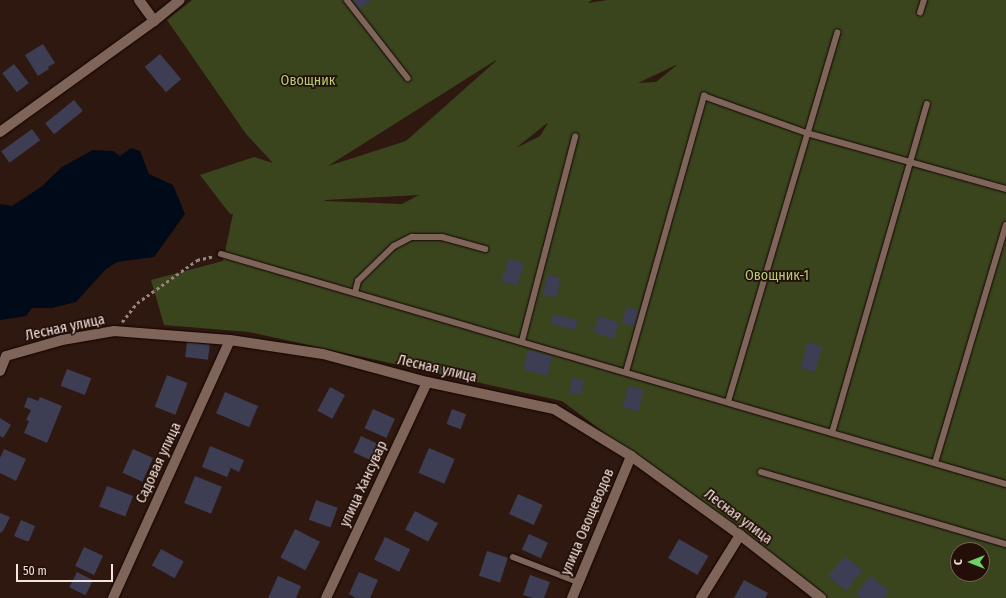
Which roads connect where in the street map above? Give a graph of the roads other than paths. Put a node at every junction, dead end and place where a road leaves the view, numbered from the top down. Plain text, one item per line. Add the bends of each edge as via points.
1 (139, 0) edge
2 (180, 0) edge
3 (346, 0) edge
4 (924, 0) edge
5 (920, 13) dead end
6 (154, 21) junction
7 (837, 33) dead end
8 (408, 78) dead end
9 (926, 104) dead end
10 (0, 132) edge
11 (807, 133) junction
12 (575, 137) dead end
13 (910, 162) junction
14 (1006, 189) edge
15 (1006, 225) edge
16 (485, 249) dead end
17 (221, 254) road end
18 (355, 293) junction
19 (230, 340) junction
20 (522, 341) junction
21 (3, 355) edge
22 (0, 371) edge
23 (626, 372) junction
24 (427, 382) junction
25 (728, 402) junction
26 (832, 433) junction
27 (631, 456) junction
28 (935, 463) junction
29 (761, 472) dead end
30 (1006, 484) edge
31 (740, 535) junction
32 (1006, 544) edge
33 (513, 557) dead end
34 (578, 582) junction
35 (113, 598) edge
36 (326, 598) edge
37 (572, 598) edge
38 (701, 598) edge
39 (822, 598) edge

1 - 6 street
2 - 6 street
3 - 8 lane
4 - 5 lane
6 - 10 street
7 - 11 lane
9 - 13 lane
11 - 13 lane
11 - 23 lane via 704,96
11 - 25 lane
12 - 20 lane
13 - 14 lane
13 - 26 lane
15 - 28 lane
16 - 18 lane via 442,237 412,237 394,246 358,281
17 - 18 lane
18 - 20 lane
19 - 21 street, Лесная улица via 114,331 62,340
19 - 24 street, Лесная улица via 323,354
19 - 35 street, Садовая улица
20 - 23 lane
21 - 22 street, Лесная улица
23 - 25 lane
24 - 27 street, Лесная улица via 554,408
24 - 36 street, улица Хансувар
25 - 26 lane
26 - 28 lane
27 - 31 street, Лесная улица
27 - 34 street, улица Овощеводов
28 - 30 lane
29 - 32 lane
31 - 38 street
31 - 39 street, Лесная улица
33 - 34 lane
34 - 37 street, улица Овощеводов

